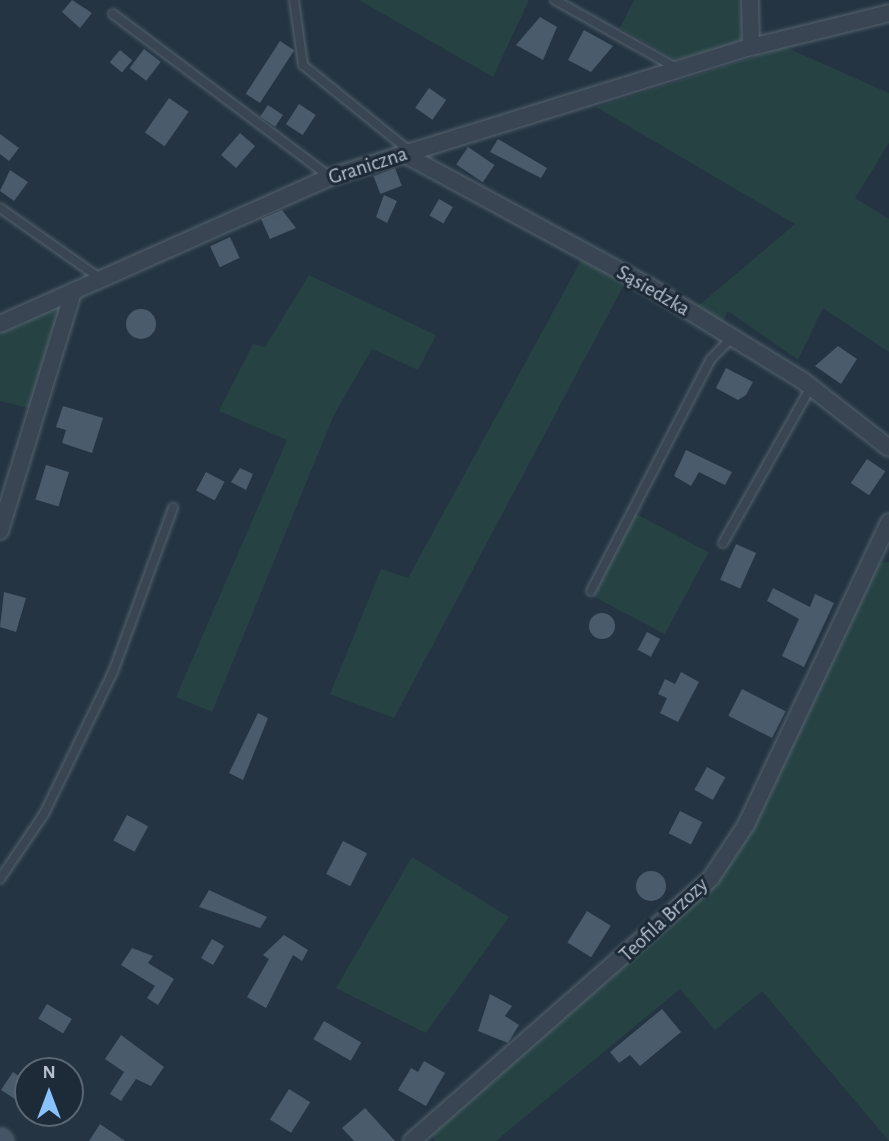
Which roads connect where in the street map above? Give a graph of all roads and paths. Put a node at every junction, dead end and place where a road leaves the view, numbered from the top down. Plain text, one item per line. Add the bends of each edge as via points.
1 (294, 0) edge
2 (555, 0) edge
3 (750, 0) edge
4 (889, 13) edge
5 (113, 14) dead end
6 (751, 47) junction
7 (679, 69) junction
8 (408, 153) junction
9 (330, 177) junction
10 (0, 208) edge
11 (102, 280) junction
12 (74, 292) junction
13 (0, 324) edge
14 (732, 337) junction
15 (811, 387) junction
16 (889, 448) edge
17 (173, 508) dead end
18 (889, 522) edge
19 (0, 531) edge
20 (723, 544) dead end
21 (592, 591) dead end
22 (0, 879) edge
23 (412, 1141) edge

1 - 8 lane via 303,65
2 - 7 lane
3 - 6 street
4 - 6 street, Graniczna
5 - 9 lane
6 - 7 street, Graniczna
7 - 8 street, Graniczna
8 - 9 street, Graniczna
8 - 14 street, Sąsiedzka
9 - 11 street, Graniczna
10 - 11 lane
11 - 12 street, Graniczna
12 - 13 street, Graniczna
12 - 19 street
14 - 15 street, Sąsiedzka
14 - 21 lane via 711,359
15 - 16 street, Sąsiedzka
15 - 20 lane
17 - 22 lane via 113,672 44,814
18 - 23 street, Teofila Brzozy via 746,825 711,878

